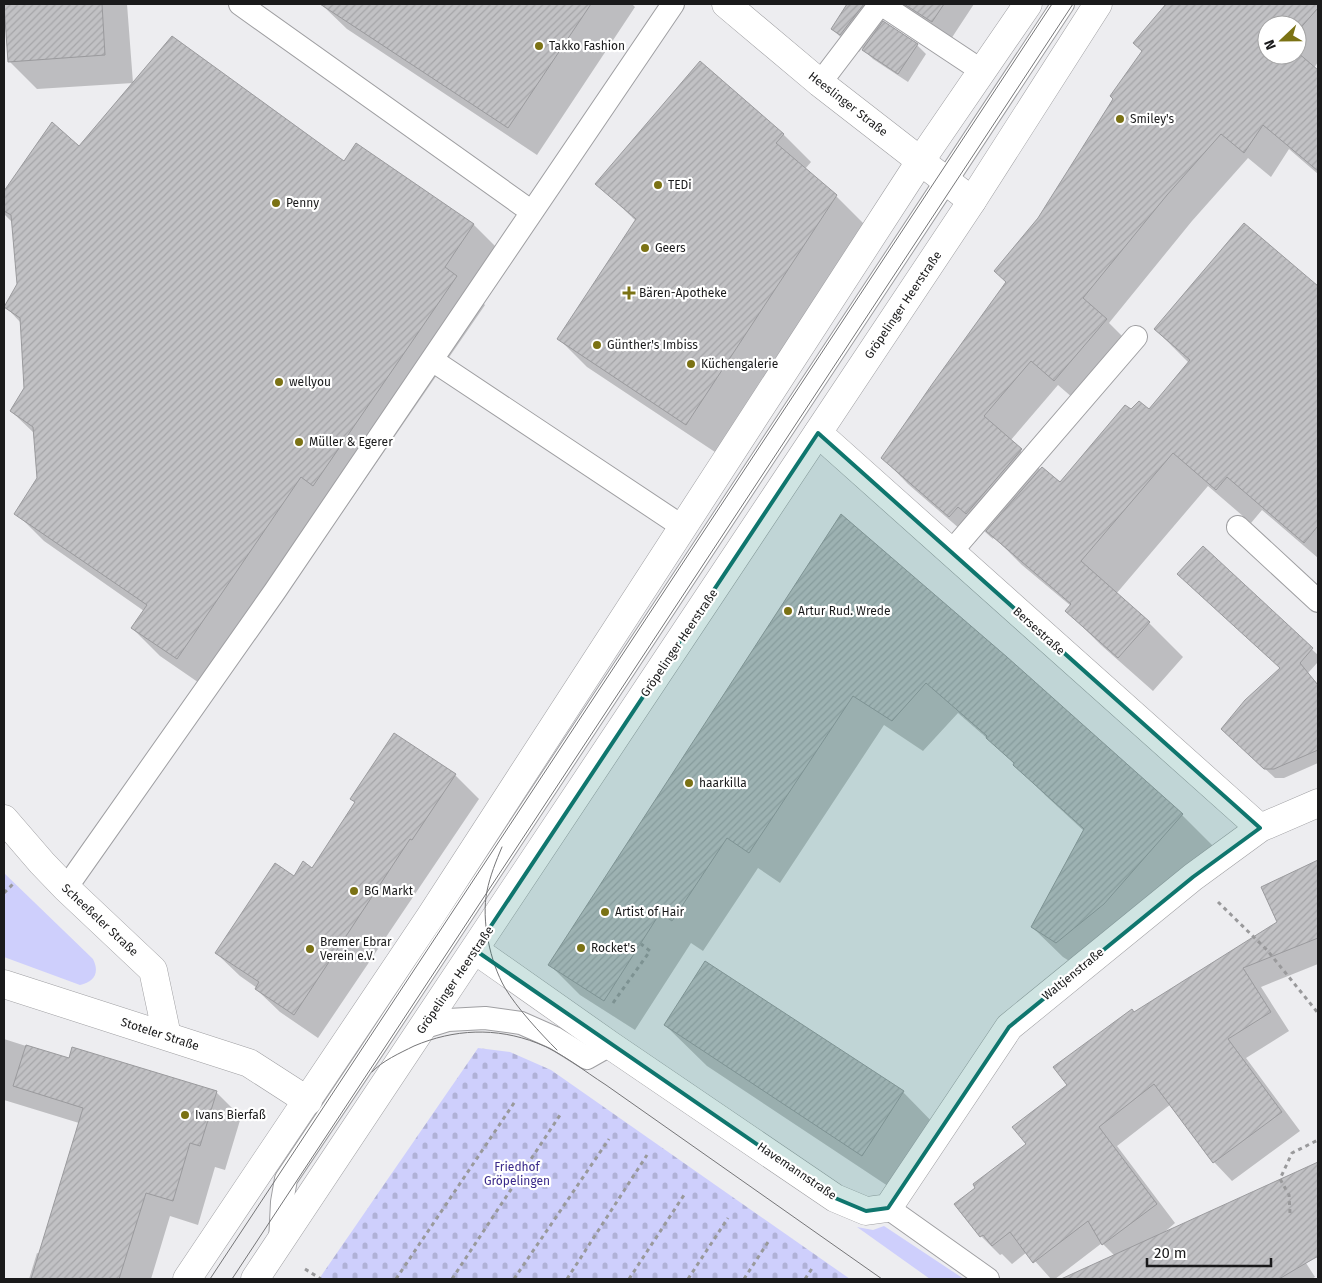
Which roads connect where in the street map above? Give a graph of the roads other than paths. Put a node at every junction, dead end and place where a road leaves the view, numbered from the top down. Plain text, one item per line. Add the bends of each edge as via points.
1 (240, 4) edge
2 (673, 4) edge
3 (726, 4) edge
4 (881, 4) edge
5 (1028, 4) edge
6 (1063, 4) edge
7 (1098, 4) edge
8 (982, 71) junction
9 (820, 82) junction
10 (921, 160) junction
11 (945, 181) junction
12 (972, 201) junction
13 (532, 212) junction
14 (1136, 337) dead end
15 (432, 360) junction
16 (818, 433) junction
17 (683, 527) junction
18 (1238, 527) dead end
19 (951, 552) junction
20 (1318, 601) edge
21 (1318, 803) edge
22 (4, 819) edge
23 (1260, 828) junction
24 (66, 888) junction
25 (475, 950) junction
26 (4, 984) edge
27 (422, 1028) junction
28 (167, 1036) junction
29 (601, 1038) junction
30 (308, 1101) junction
31 (888, 1208) junction
32 (280, 1242) junction
33 (187, 1279) edge
34 (255, 1279) edge
35 (988, 1279) edge

1 - 13 lane
2 - 13 lane
3 - 9 main road, Heeslinger Straße
4 - 8 lane
4 - 9 lane
5 - 8 main road
6 - 11 lane
7 - 12 main road, Gröpelinger Heerstraße
8 - 10 main road
9 - 10 main road, Heeslinger Straße
10 - 11 main road, Heeslinger Straße
10 - 17 main road
11 - 12 main road, Heeslinger Straße
11 - 32 lane via 286,1179
12 - 16 main road, Gröpelinger Heerstraße
13 - 15 lane
14 - 19 lane
15 - 17 lane
15 - 24 lane
16 - 19 main road, Bersestraße
16 - 25 main road, Gröpelinger Heerstraße
17 - 30 main road
18 - 20 lane
19 - 23 main road, Bersestraße
21 - 23 main road, Waltjenstraße
22 - 24 main road, Scheeßeler Straße
23 - 31 main road, Waltjenstraße via 1193,877 1009,1027
24 - 28 main road, Scheeßeler Straße via 153,970
25 - 27 main road, Gröpelinger Heerstraße
25 - 29 main road, Havemannstraße
26 - 28 main road, Stoteler Straße
27 - 29 lane via 448,1020 485,1018 521,1023 555,1038 587,1058
27 - 32 main road, Gröpelinger Heerstraße
28 - 30 main road, Stoteler Straße via 249,1063
29 - 31 main road, Havemannstraße via 835,1198 866,1210
30 - 33 main road
31 - 35 lane
32 - 34 main road, Gröpelinger Heerstraße

